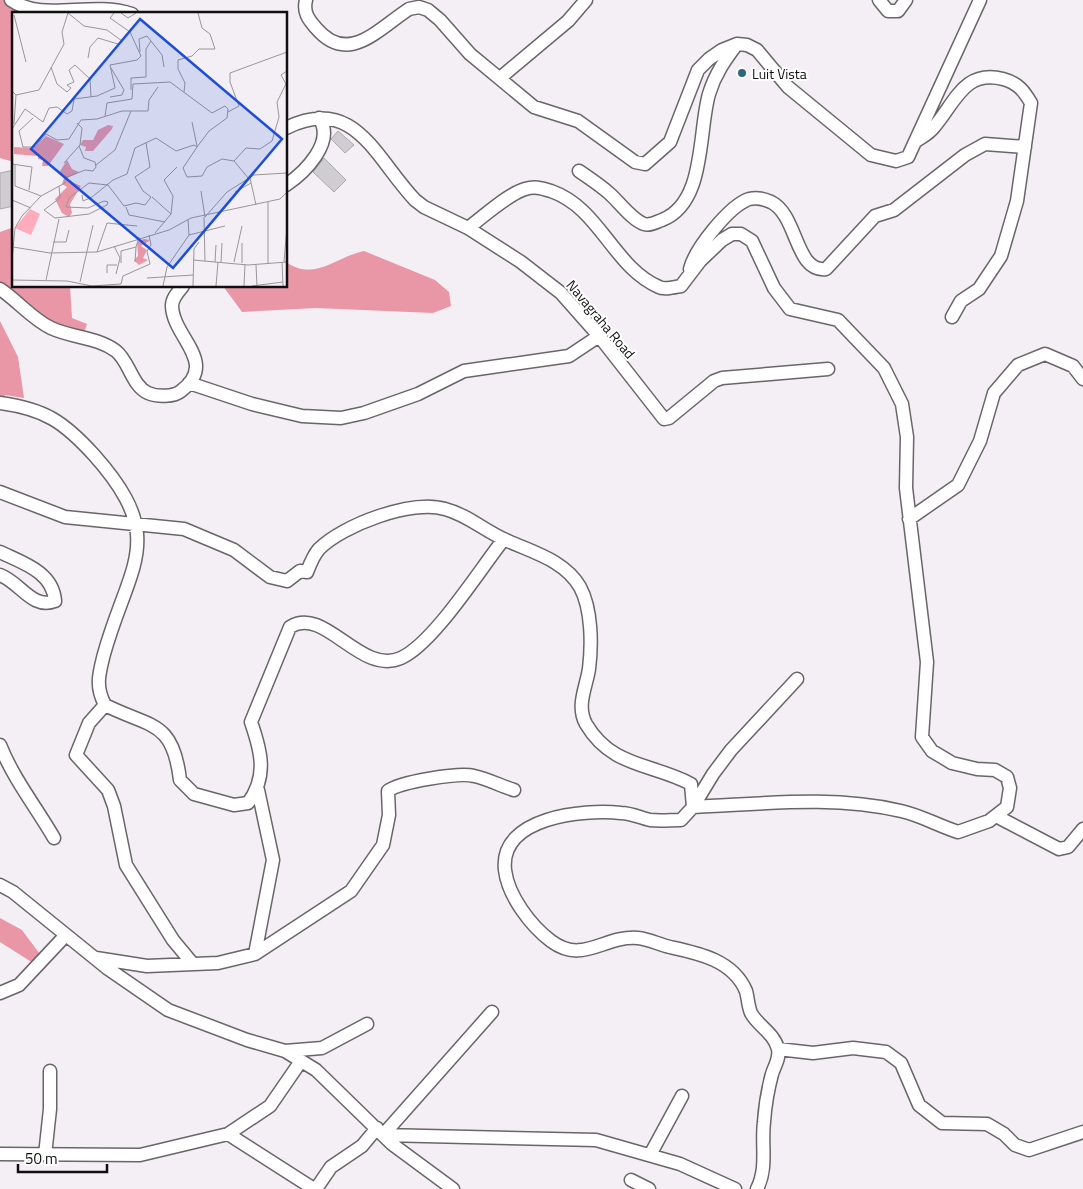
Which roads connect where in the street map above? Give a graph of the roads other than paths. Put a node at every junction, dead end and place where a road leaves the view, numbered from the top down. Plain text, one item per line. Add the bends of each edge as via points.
1 (11, 0) edge
2 (306, 0) edge
3 (586, 0) edge
4 (878, 0) edge
5 (906, 0) edge
6 (980, 0) edge
7 (128, 12) edge
8 (737, 44) junction
9 (500, 78) junction
10 (319, 118) junction
11 (288, 127) edge
12 (916, 141) junction
13 (1025, 147) junction
14 (579, 171) dead end
15 (288, 182) edge
16 (468, 228) junction
17 (689, 275) junction
18 (182, 288) edge
19 (0, 289) edge
20 (952, 317) dead end
21 (599, 336) junction
22 (828, 369) dead end
23 (1083, 379) edge
24 (189, 383) junction
25 (0, 403) edge
26 (0, 492) edge
27 (909, 519) junction
28 (136, 523) junction
29 (504, 539) junction
30 (0, 552) edge
31 (0, 575) edge
32 (797, 679) dead end
33 (105, 705) junction
34 (0, 745) edge
35 (258, 790) junction
36 (514, 790) dead end
37 (693, 807) junction
38 (996, 816) junction
39 (1083, 829) edge
40 (54, 838) dead end
41 (0, 885) edge
42 (13, 892) junction
43 (0, 899) edge
44 (65, 936) junction
45 (255, 954) junction
46 (93, 958) junction
47 (194, 964) junction
48 (0, 993) edge
49 (492, 1012) dead end
50 (367, 1024) dead end
51 (778, 1049) junction
52 (285, 1051) junction
53 (301, 1062) junction
54 (50, 1071) dead end
55 (682, 1096) dead end
56 (380, 1132) junction
57 (1083, 1132) edge
58 (228, 1134) junction
59 (0, 1154) edge
60 (45, 1155) junction
61 (650, 1155) junction
62 (631, 1180) dead end
63 (315, 1189) edge
64 (453, 1189) edge
65 (649, 1189) edge
66 (736, 1189) edge
67 (757, 1189) edge

1 - 7 street via 30,8 93,2 114,5
2 - 9 street via 307,17 320,32 342,46 356,45 409,8 419,6 440,20 470,54
3 - 9 street via 568,21
4 - 5 street via 888,11 898,11
6 - 12 street
8 - 9 street via 722,50 698,70 670,142 645,164 635,162 578,121 534,107
8 - 12 street via 757,50 788,87 872,156 896,162 908,156
8 - 14 street via 719,68 709,94 702,123 698,168 684,203 670,217 650,225 640,222
10 - 11 street, Navagraha Road via 308,118
10 - 15 street via 323,126 320,150 310,164
10 - 16 street, Navagraha Road via 350,126 365,139 415,200
12 - 13 street via 933,129 960,92 982,77 1012,82 1024,90 1031,103
13 - 17 street via 985,144 965,155 894,210 875,216 826,269 816,270 809,265 786,216 774,204 759,197 748,200 693,256
13 - 20 street via 1018,201 1001,256 979,289 962,301
16 - 17 street via 523,189 537,187 561,195 581,207 625,261 646,280 660,288 681,286
16 - 21 street, Navagraha Road via 547,281
17 - 27 street via 722,240 732,234 741,234 752,241 774,288 790,309 838,320 884,368 902,404 907,437
18 - 24 street via 172,306 196,362 195,377
19 - 24 street via 37,320 76,337 95,340 117,352 147,393 159,396 180,393
21 - 22 street, Navagraha Road via 664,419 670,418 722,378
21 - 24 street via 569,356 464,371 418,394 364,414 341,418 302,416
23 - 27 street via 1073,366 1045,354 1018,365 994,393 980,441 958,485
25 - 28 street via 39,411 69,428 124,494
26 - 28 street via 65,517
27 - 38 street via 927,662 922,737 932,752 952,763 995,770 1007,777 1010,788 1007,807
28 - 29 street via 184,529 234,550 270,577 287,581 300,571 307,572 314,556 328,542 372,519 410,507 429,506 458,513
28 - 33 street via 138,550 133,574 99,672 98,692
29 - 35 street via 433,633 401,658 384,660 367,656 309,622 299,622 290,627 252,722 262,753
29 - 37 street via 558,564 573,577 586,602 588,670 581,705 586,725 612,753 626,762 691,784
30 - 31 street via 43,575 54,589 55,601 37,603 19,586
32 - 37 street via 731,750
33 - 35 street via 155,726 169,740 177,757 180,780 194,794 234,805 248,803
33 - 47 street via 89,722 76,755 108,790 126,865 173,940
34 - 40 street via 10,770
35 - 45 street via 273,860
36 - 45 street via 473,775 444,776 395,785 388,791 389,815 383,845 351,891
37 - 38 street via 774,801 832,802 902,811 958,832 973,829
37 - 51 street via 681,820 651,820 622,812 594,813 534,824 508,846 505,863 507,881 513,898 550,941 568,951 616,939 638,938 700,953 715,960 738,979 746,991 752,1014 774,1038
38 - 39 street via 1059,849 1068,846
41 - 42 street
42 - 43 street
42 - 44 street
44 - 46 street
44 - 48 street via 19,986
45 - 47 street via 218,963
46 - 47 street via 147,966
46 - 52 street via 168,1010
49 - 56 street
50 - 52 street via 322,1048
51 - 57 street via 813,1053 853,1048 886,1052 901,1063 919,1105 942,1124 987,1124 1016,1146 1029,1150
51 - 67 street via 764,1123 764,1170
52 - 53 street
53 - 56 street via 316,1070
53 - 58 street via 270,1106
54 - 60 street
55 - 61 street
56 - 61 street via 596,1140
56 - 63 street via 331,1167
56 - 64 street
58 - 60 street via 140,1155
58 - 63 street
59 - 60 street
61 - 66 street via 680,1164
62 - 65 street

